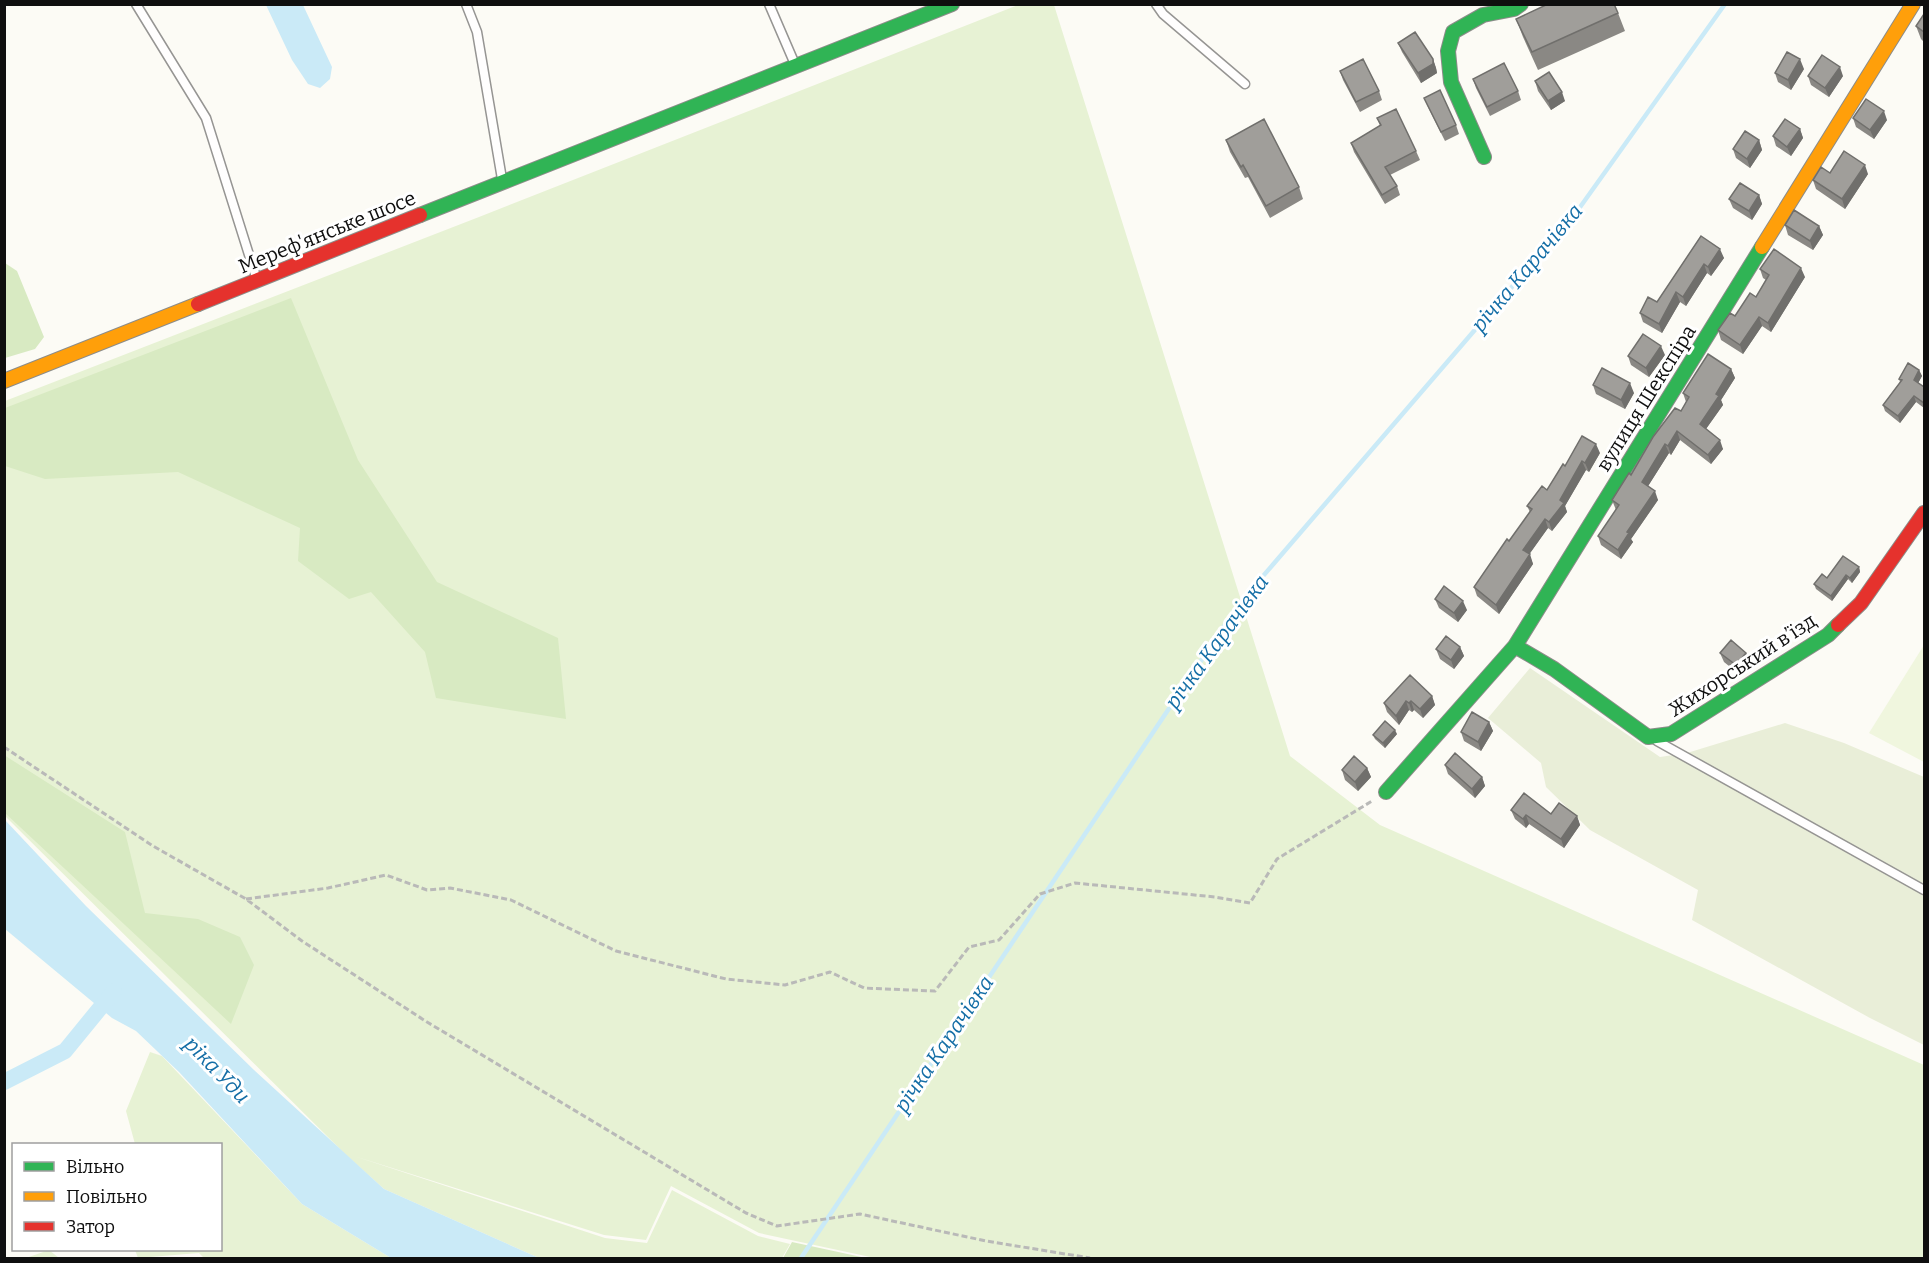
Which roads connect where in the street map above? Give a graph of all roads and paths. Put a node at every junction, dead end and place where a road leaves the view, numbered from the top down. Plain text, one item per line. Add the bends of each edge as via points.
1 (136, 4) edge
2 (466, 4) edge
3 (769, 4) edge
4 (952, 4) edge
5 (1156, 4) edge
6 (1521, 4) edge
7 (1913, 4) edge
8 (795, 66) junction
9 (1245, 84) dead end
10 (1484, 157) dead end
11 (503, 183) junction
12 (257, 280) junction
13 (4, 381) edge
14 (1924, 513) edge
15 (1515, 646) junction
16 (1648, 737) junction
17 (4, 747) edge
18 (1386, 792) joint
19 (1924, 890) edge
20 (246, 899) junction
21 (1090, 1258) edge

1 - 12 lane via 206,118
2 - 11 lane via 477,32
3 - 8 lane
4 - 8 main road, Мереф'янське шосе
5 - 9 lane
6 - 10 main road via 1483,15 1454,32 1448,51 1451,82
7 - 15 main road, вулиця Шекспіра
8 - 11 main road, Мереф'янське шосе
11 - 12 main road, Мереф'янське шосе
12 - 13 main road, Мереф'янське шосе
14 - 16 main road, Жихорський в’їзд via 1861,603 1828,635 1671,734
15 - 16 main road via 1554,669
15 - 18 main road, вулиця Шекспіра
16 - 19 lane
17 - 20 path via 153,846
18 - 20 path via 1277,859 1250,903 1075,883 1040,894 999,940 969,947 935,991 864,988 830,972 785,985 726,979 616,951 511,900 450,888 427,890 386,875 328,888
20 - 21 path via 427,1022 746,1213 777,1226 860,1214

